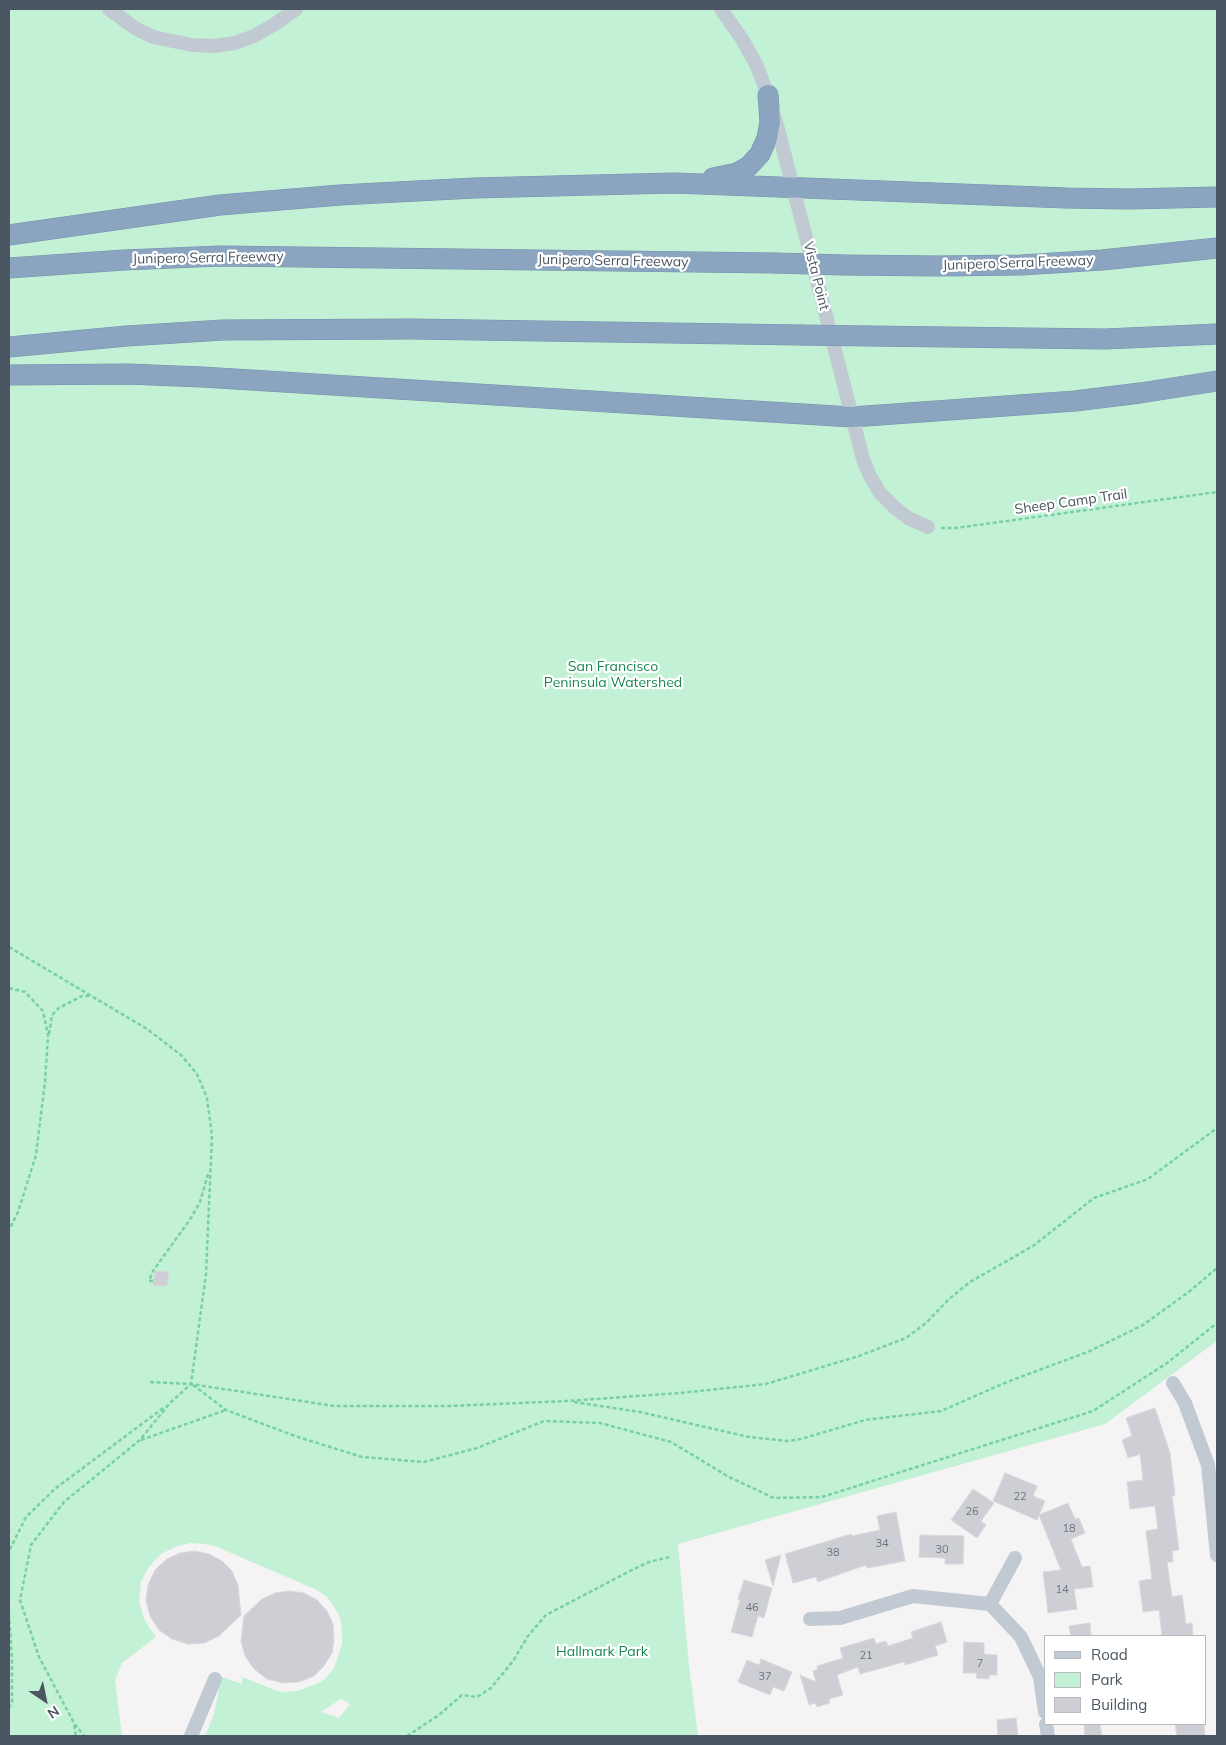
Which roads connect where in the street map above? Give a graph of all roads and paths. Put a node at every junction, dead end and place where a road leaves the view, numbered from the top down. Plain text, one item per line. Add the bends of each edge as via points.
1 (108, 9) edge
2 (296, 9) edge
3 (721, 9) edge
4 (768, 95) junction
5 (674, 183) junction
6 (793, 189) junction
7 (1217, 197) edge
8 (9, 235) edge
9 (1217, 248) edge
10 (9, 268) edge
11 (1217, 334) edge
12 (9, 347) edge
13 (9, 375) edge
14 (1217, 381) edge
15 (852, 417) junction
16 (1217, 492) edge
17 (928, 527) joint
18 (9, 947) edge
19 (9, 988) edge
20 (90, 996) junction
21 (48, 1035) junction
22 (1217, 1128) edge
23 (210, 1170) junction
24 (9, 1230) edge
25 (1217, 1268) edge
26 (153, 1281) dead end
27 (1217, 1323) edge
28 (150, 1382) dead end
29 (1173, 1383) dead end
30 (191, 1384) junction
31 (567, 1401) junction
32 (170, 1402) junction
33 (226, 1410) junction
34 (140, 1440) junction
35 (1213, 1462) edge
36 (1217, 1555) edge
37 (670, 1557) dead end
38 (1015, 1558) dead end
39 (9, 1595) edge
40 (990, 1604) junction
41 (9, 1614) edge
42 (810, 1619) dead end
43 (214, 1679) dead end
44 (1044, 1705) edge
45 (9, 1708) edge
46 (74, 1723) junction
47 (76, 1736) edge
48 (84, 1736) edge
49 (191, 1736) edge
50 (406, 1736) edge

1 - 2 street via 153,37 192,46 214,46 254,36
3 - 4 street, Vista Point via 756,64
4 - 5 highway via 770,122 767,138 760,154 749,166 737,173
4 - 6 street, Vista Point
5 - 6 highway
5 - 8 highway via 474,188 297,198 158,213
6 - 7 highway via 1093,198
6 - 15 street, Vista Point
9 - 10 highway, Junipero Serra Freeway, bridge via 1021,265 221,256
11 - 12 highway, bridge via 1105,339 402,329 223,330
13 - 15 highway via 202,376
14 - 15 highway via 1075,401
15 - 17 street, Vista Point via 863,459 880,492 908,518
16 - 17 path, Sheep Camp Trail via 956,528
18 - 20 path
19 - 21 path via 25,992 43,1011
20 - 21 path via 82,996 58,1008 52,1015
20 - 23 path via 146,1029 181,1055 197,1074 206,1098 212,1136
21 - 24 path via 36,1154
22 - 31 path via 1148,1179 1094,1198 1033,1246 970,1282 906,1338 766,1384
23 - 26 path via 200,1202 153,1271 149,1281
23 - 30 path via 206,1274
25 - 31 path via 1143,1325 1090,1351 942,1411 866,1420 788,1441 749,1437 640,1412
27 - 33 path via 1167,1363 1093,1411 822,1497 774,1498 729,1477 671,1442 600,1423 544,1421 478,1448 424,1462 362,1457
28 - 30 path
29 - 35 street
30 - 31 path via 334,1406
30 - 32 path
30 - 33 path
32 - 34 path
32 - 39 path via 56,1488 26,1517 9,1551
33 - 34 path
34 - 46 path via 64,1502 31,1545 20,1600 39,1657
35 - 36 street
37 - 50 path via 648,1562 546,1615 491,1688 477,1697 462,1695 439,1715
38 - 40 street
40 - 42 street via 913,1596 840,1618
40 - 44 street via 1021,1637 1040,1677
41 - 45 path via 12,1702
43 - 49 street
46 - 47 path
46 - 48 path

